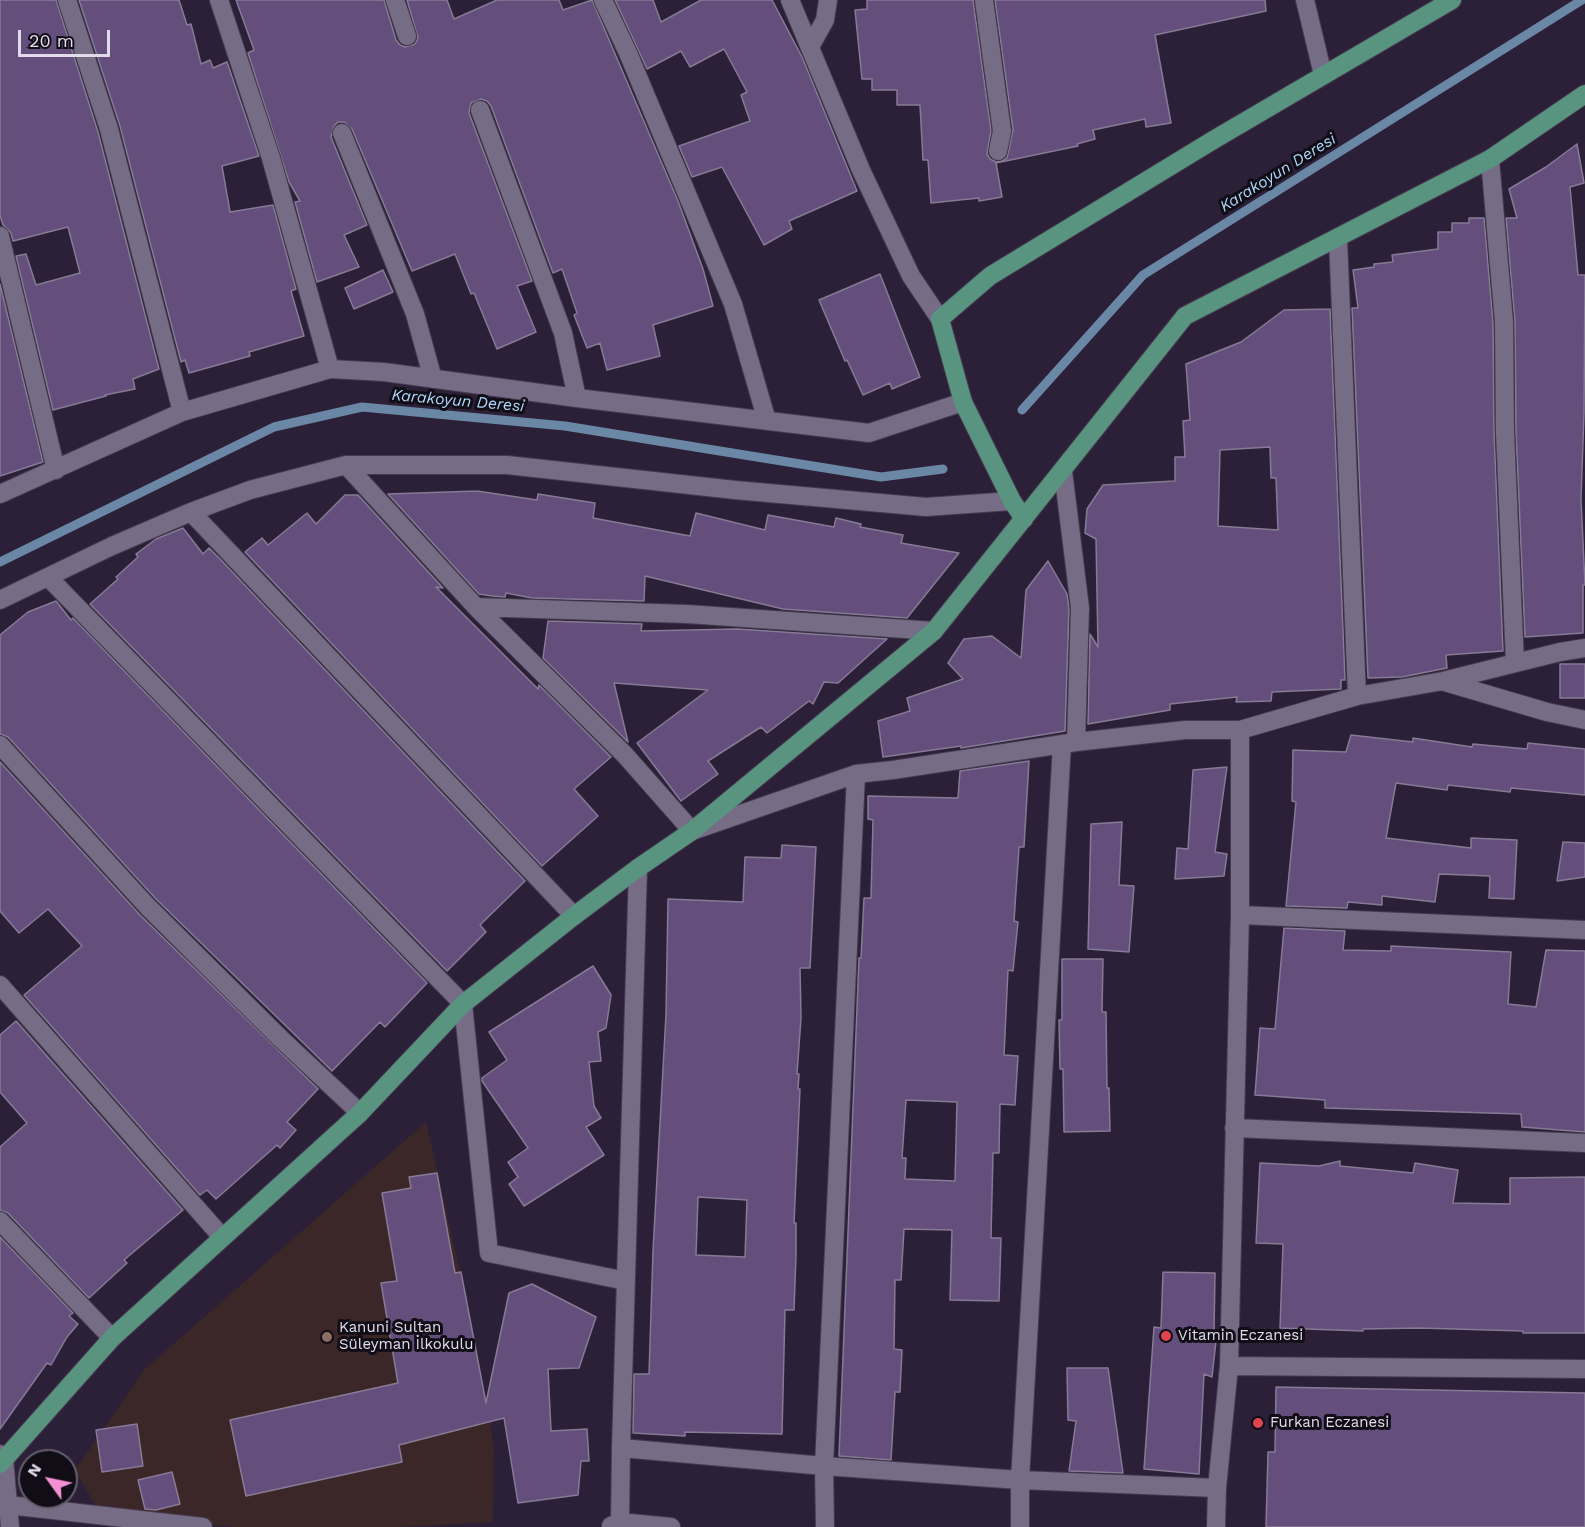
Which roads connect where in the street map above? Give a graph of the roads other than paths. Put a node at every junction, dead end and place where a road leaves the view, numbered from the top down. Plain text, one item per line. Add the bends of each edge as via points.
1 (67, 0) edge
2 (219, 0) edge
3 (394, 0) edge
4 (603, 0) edge
5 (790, 0) edge
6 (828, 0) edge
7 (984, 0) edge
8 (1305, 0) edge
9 (1452, 0) edge
10 (407, 36) dead end
11 (810, 47) junction
12 (1323, 75) junction
13 (1585, 94) edge
14 (480, 110) dead end
15 (342, 133) dead end
16 (998, 151) dead end
17 (1490, 159) junction
18 (0, 236) edge
19 (1338, 239) junction
20 (940, 319) junction
21 (330, 369) junction
22 (433, 379) junction
23 (577, 398) junction
24 (963, 402) junction
25 (182, 412) junction
26 (767, 421) junction
27 (346, 465) junction
28 (56, 470) junction
29 (1064, 471) junction
30 (0, 494) edge
31 (1012, 501) junction
32 (191, 512) junction
33 (1024, 519) junction
34 (48, 577) junction
35 (0, 600) edge
36 (476, 607) junction
37 (934, 631) junction
38 (1585, 648) edge
39 (1515, 663) junction
40 (1443, 681) junction
41 (1357, 696) junction
42 (1585, 720) edge
43 (1240, 730) junction
44 (1069, 743) junction
45 (0, 745) edge
46 (856, 774) junction
47 (692, 831) junction
48 (638, 868) junction
49 (1240, 915) junction
50 (574, 916) junction
51 (1585, 930) edge
52 (0, 985) edge
53 (463, 1004) junction
54 (360, 1113) junction
55 (1234, 1128) junction
56 (1585, 1143) edge
57 (0, 1221) edge
58 (222, 1237) junction
59 (626, 1281) junction
60 (112, 1338) junction
61 (1229, 1366) junction
62 (1585, 1369) edge
63 (621, 1448) junction
64 (1, 1459) edge
65 (824, 1466) junction
66 (1020, 1480) junction
67 (1217, 1488) junction
68 (8, 1505) junction
69 (615, 1524) edge
70 (10, 1527) edge
71 (203, 1527) edge
72 (671, 1527) edge
73 (825, 1527) edge
74 (1020, 1527) edge
75 (1216, 1527) edge

1 - 25 street via 109,129
2 - 21 street via 271,158
3 - 10 street
4 - 26 street via 733,304
5 - 11 street
6 - 11 street via 825,20
7 - 16 street via 1002,131
8 - 12 street
9 - 12 main road
11 - 20 street via 911,276
12 - 20 main road via 990,276
13 - 17 main road
14 - 23 street via 563,333
15 - 22 street via 415,314
17 - 19 main road
17 - 39 street via 1504,322
18 - 28 street
19 - 29 main road via 1185,316
19 - 41 street
20 - 24 main road
21 - 22 street
21 - 25 street
22 - 23 street
23 - 26 street
24 - 26 street via 869,433
24 - 31 main road
25 - 28 street
27 - 31 street via 507,465 926,507
27 - 32 street via 250,490
27 - 36 street
28 - 30 street
29 - 33 main road
29 - 44 street via 1080,608
31 - 33 main road
32 - 34 street
32 - 50 street
33 - 37 main road
34 - 35 street
34 - 53 street
36 - 37 street via 687,614
36 - 47 street via 625,755
37 - 47 main road
38 - 39 street
39 - 40 street
40 - 41 street
40 - 42 street
41 - 43 street
43 - 44 street via 1185,730
43 - 49 street
44 - 46 street
44 - 66 street
45 - 54 street via 148,907
46 - 47 street
46 - 65 street
47 - 48 main road
48 - 50 main road
48 - 59 street
49 - 51 street
49 - 55 street
50 - 53 main road
52 - 58 street
53 - 54 main road
53 - 59 street via 489,1252
54 - 58 main road
55 - 56 street
55 - 61 street
57 - 60 street
58 - 60 main road
59 - 63 street
60 - 64 main road
61 - 62 street
61 - 67 street
63 - 65 street
63 - 69 street
64 - 68 street
65 - 66 street
65 - 73 street
66 - 67 street
66 - 74 street
67 - 75 street
68 - 70 street
68 - 71 street
69 - 72 street

